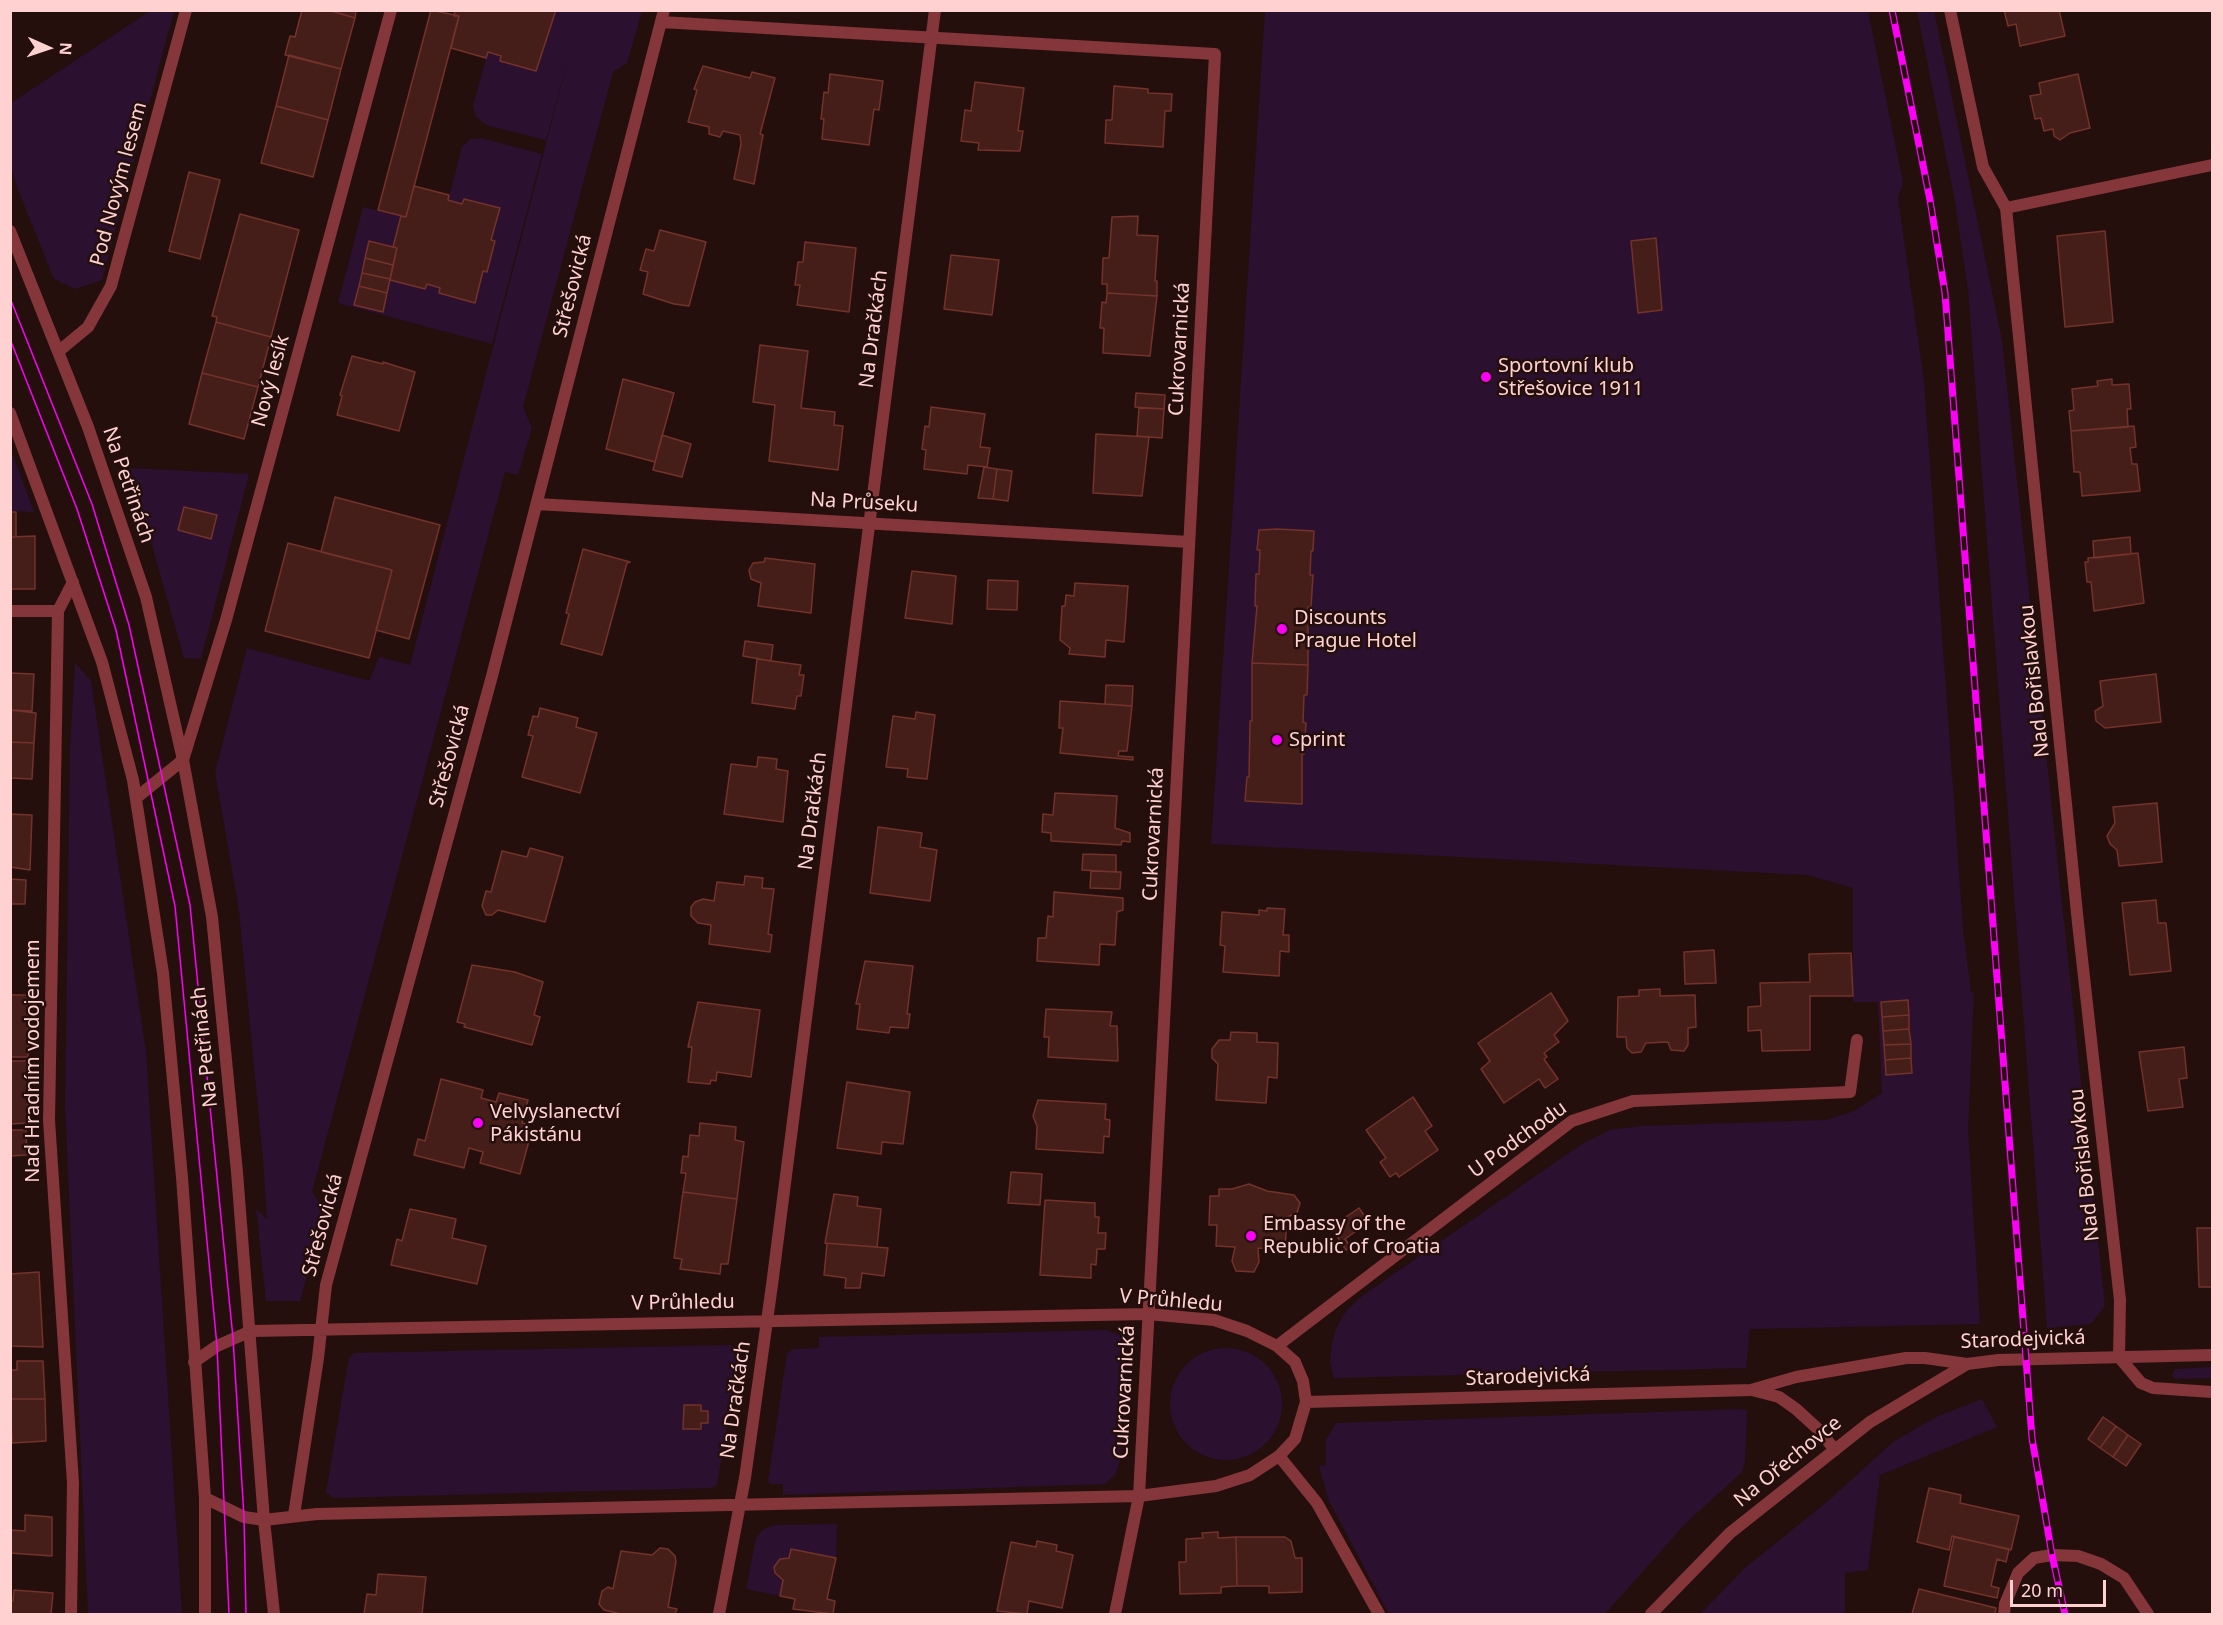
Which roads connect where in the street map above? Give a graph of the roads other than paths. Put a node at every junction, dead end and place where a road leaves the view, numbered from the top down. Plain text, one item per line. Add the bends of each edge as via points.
1 (186, 10) edge
2 (392, 10) edge
3 (935, 10) edge
4 (1950, 10) edge
5 (663, 16) edge
6 (931, 39) junction
7 (2212, 165) edge
8 (2007, 208) junction
9 (10, 231) edge
10 (59, 351) junction
11 (10, 413) edge
12 (537, 504) junction
13 (869, 523) junction
14 (1189, 542) junction
15 (73, 582) junction
16 (10, 611) edge
17 (58, 611) junction
18 (183, 760) junction
19 (136, 798) junction
20 (1857, 1040) dead end
21 (1148, 1314) junction
22 (766, 1321) junction
23 (320, 1330) junction
24 (251, 1331) junction
25 (1277, 1346) junction
26 (2212, 1355) edge
27 (2120, 1357) junction
28 (194, 1362) junction
29 (1967, 1364) junction
30 (1751, 1390) junction
31 (2212, 1392) edge
32 (1306, 1402) junction
33 (1835, 1450) junction
34 (1279, 1456) junction
35 (1139, 1496) junction
36 (205, 1498) junction
37 (740, 1503) junction
38 (294, 1515) junction
39 (264, 1520) junction
40 (71, 1614) edge
41 (205, 1614) edge
42 (274, 1614) edge
43 (719, 1614) edge
44 (1115, 1614) edge
45 (1379, 1614) edge
46 (1651, 1614) edge
47 (2004, 1614) edge
48 (2148, 1614) edge

1 - 10 street, Pod Novým lesem via 111,286 88,327
2 - 18 street, Nový lesík via 226,620
3 - 6 street, Na Dračkách
4 - 8 street, Nad Bořislavkou via 1983,167
5 - 6 street
5 - 12 street, Střešovická
6 - 13 street, Na Dračkách
6 - 14 street, Cukrovarnická via 1215,54
7 - 8 street
8 - 27 street, Nad Bořislavkou via 2120,1300
9 - 10 street, Na Petřinách
10 - 18 street, Na Petřinách via 146,597
11 - 15 street, Na Petřinách
12 - 13 street, Na Průseku
12 - 23 street, Střešovická via 326,1285
13 - 14 street, Na Průseku
13 - 22 street, Na Dračkách
14 - 21 street, Cukrovarnická
15 - 17 street, Nad Hradním vodojemem
15 - 19 street, Na Petřinách via 102,662
16 - 17 street
17 - 40 street, Nad Hradním vodojemem via 49,1120 73,1483
18 - 19 street
18 - 24 street, Na Petřinách via 212,917
19 - 28 street, Na Petřinách via 164,984
20 - 25 street, U Podchodu via 1850,1092 1633,1101 1572,1121
21 - 22 street, V Průhledu
21 - 25 street, V Průhledu via 1214,1320
21 - 35 street, Cukrovarnická
22 - 23 street, V Průhledu
22 - 37 street, Na Dračkách
23 - 24 street, V Průhledu
23 - 38 street, Střešovická
24 - 28 street, V Průhledu
24 - 39 street
25 - 32 street, V Průhledu via 1295,1362
26 - 27 street, Starodejvická
27 - 29 street, Starodejvická
27 - 31 street via 2147,1386
28 - 36 street
29 - 30 street, Starodejvická via 1906,1358 1796,1377
29 - 33 street, Na Ořechovce via 1870,1422
30 - 32 street, Starodejvická
30 - 33 street, Starodejvická via 1779,1397 1796,1409
32 - 34 street, V Průhledu via 1295,1439
33 - 46 street, Na Ořechovce via 1730,1533
34 - 35 street, V Průhledu via 1250,1475 1216,1486
34 - 45 street via 1317,1503
35 - 37 street, V Průhledu
35 - 44 street, Cukrovarnická
36 - 39 street via 244,1517
36 - 41 street
37 - 38 street, V Průhledu
37 - 43 street, Na Dračkách
38 - 39 street, V Průhledu
39 - 42 street
47 - 48 street via 2018,1573 2034,1558 2052,1555 2078,1556 2124,1578

